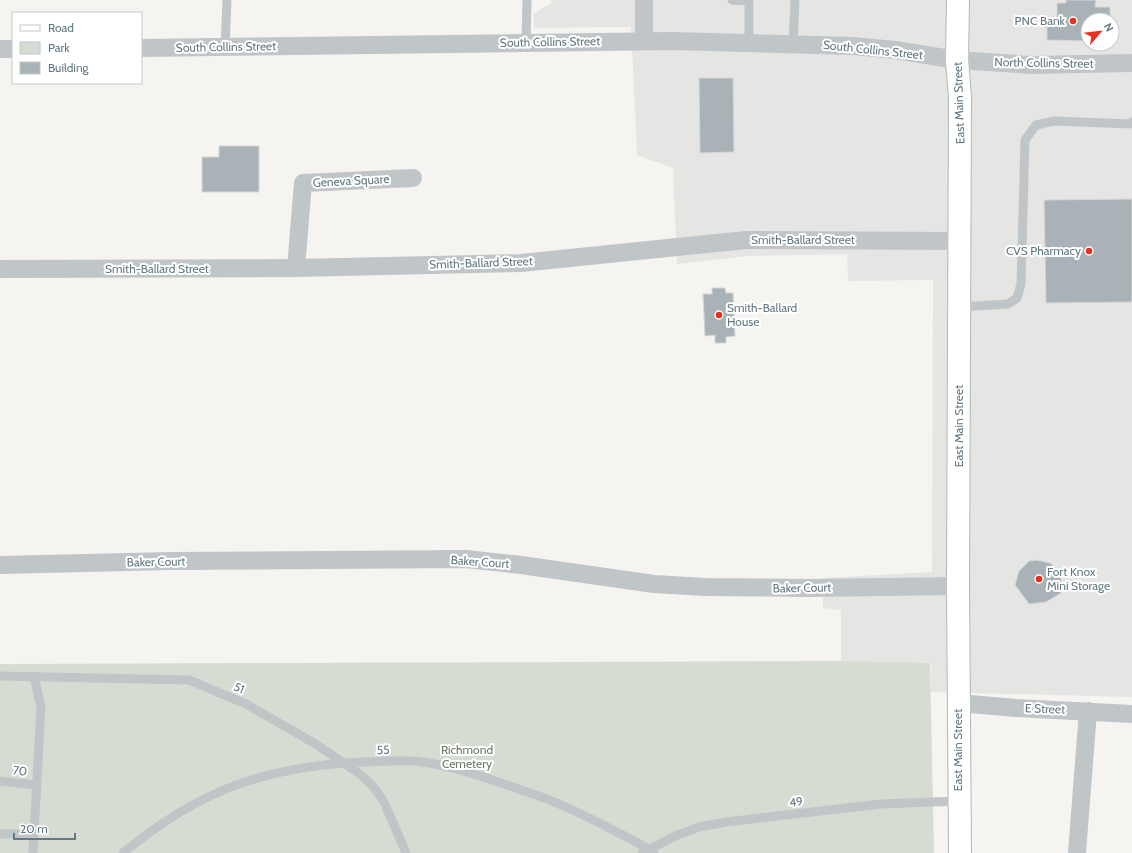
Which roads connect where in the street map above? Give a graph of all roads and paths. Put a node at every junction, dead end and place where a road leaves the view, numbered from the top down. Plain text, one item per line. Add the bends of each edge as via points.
1 (227, 0) edge
2 (527, 0) edge
3 (644, 0) edge
4 (732, 0) edge
5 (749, 0) edge
6 (795, 0) edge
7 (958, 0) edge
8 (644, 41) junction
9 (526, 42) junction
10 (749, 43) junction
11 (794, 44) junction
12 (142, 48) edge
13 (225, 48) junction
14 (0, 49) edge
15 (12, 49) edge
16 (957, 60) junction
17 (1132, 63) edge
18 (1132, 122) edge
19 (413, 178) dead end
20 (960, 241) junction
21 (296, 268) junction
22 (0, 269) edge
23 (960, 308) junction
24 (0, 565) edge
25 (958, 586) junction
26 (0, 676) edge
27 (34, 676) junction
28 (958, 703) junction
29 (1088, 711) junction
30 (1132, 714) edge
31 (346, 763) junction
32 (0, 781) edge
33 (36, 785) junction
34 (958, 801) junction
35 (0, 834) edge
36 (33, 834) junction
37 (648, 852) edge
38 (33, 853) edge
39 (123, 853) edge
40 (406, 853) edge
41 (960, 853) edge
42 (1077, 853) edge

1 - 13 lane
2 - 9 lane
3 - 8 street
4 - 5 lane
5 - 10 lane
6 - 11 lane
7 - 16 main road, East Main Street
8 - 9 street, South Collins Street
8 - 10 street, South Collins Street
9 - 13 street, South Collins Street
10 - 11 street, South Collins Street
11 - 16 street, South Collins Street via 860,46
12 - 13 street, South Collins Street
14 - 15 street
16 - 17 street, North Collins Street via 1032,65
16 - 20 main road, East Main Street via 960,97
18 - 23 lane via 1130,124 1054,121 1036,125 1025,140 1021,284 1017,298 1008,304
19 - 21 street, Geneva Square via 303,183
20 - 21 street, Smith-Ballard Street via 746,240 521,263
20 - 23 main road, East Main Street
21 - 22 street, Smith-Ballard Street
23 - 25 main road, East Main Street
24 - 25 street, Baker Court via 466,559 654,584 706,587
25 - 28 main road, East Main Street
26 - 27 lane, 51
27 - 31 lane, 51 via 189,680 246,704
27 - 33 lane via 41,707
28 - 29 street, E Street
28 - 34 main road, East Main Street
29 - 30 street, E Street
29 - 42 street
31 - 37 lane, 55 via 422,762 487,779 548,799 586,816
31 - 39 lane, 55 via 321,764 266,775 231,786 160,824
31 - 40 lane, 51 via 372,786 384,802
32 - 33 lane, 70
33 - 36 lane
34 - 37 lane, 49 via 881,804 726,822 698,827
34 - 41 main road, East Main Street
35 - 36 lane
36 - 38 lane

